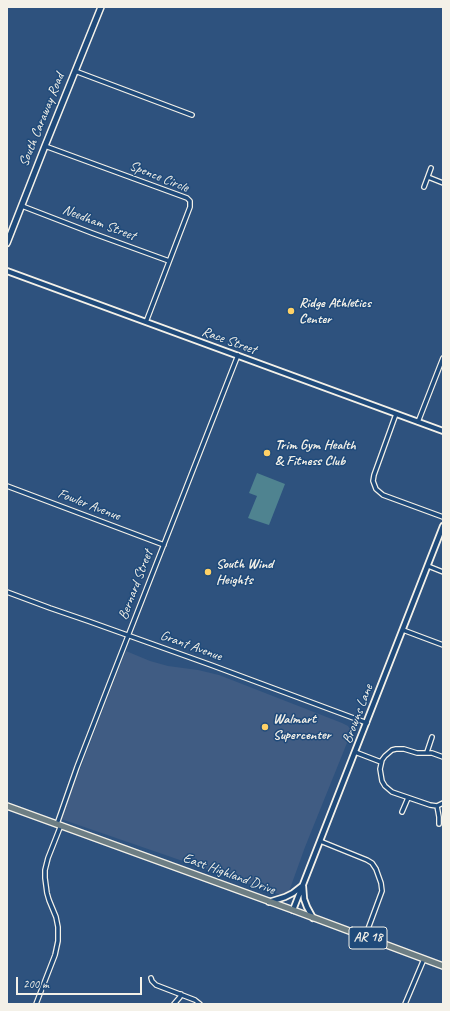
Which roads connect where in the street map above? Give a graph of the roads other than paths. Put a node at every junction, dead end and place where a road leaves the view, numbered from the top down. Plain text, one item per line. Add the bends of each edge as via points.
1 (101, 7) edge
2 (75, 71) junction
3 (192, 115) dead end
4 (45, 146) junction
5 (431, 168) dead end
6 (428, 177) junction
7 (443, 182) edge
8 (424, 187) dead end
9 (22, 206) junction
10 (7, 243) edge
11 (169, 261) junction
12 (7, 271) edge
13 (146, 322) junction
14 (238, 356) junction
15 (443, 358) edge
16 (396, 414) junction
17 (418, 422) junction
18 (443, 431) edge
19 (7, 486) edge
20 (443, 518) edge
21 (443, 526) edge
22 (164, 545) junction
23 (428, 566) junction
24 (443, 572) edge
25 (7, 592) edge
26 (403, 630) junction
27 (129, 635) junction
28 (443, 645) edge
29 (367, 723) junction
30 (432, 738) dead end
31 (355, 752) junction
32 (427, 752) junction
33 (443, 757) edge
34 (381, 762) junction
35 (408, 798) junction
36 (443, 803) edge
37 (7, 806) edge
38 (437, 806) junction
39 (402, 812) dead end
40 (438, 824) dead end
41 (59, 825) junction
42 (320, 841) junction
43 (303, 885) junction
44 (269, 902) junction
45 (293, 910) junction
46 (314, 918) junction
47 (365, 937) junction
48 (424, 959) junction
49 (443, 966) edge
50 (151, 978) dead end
51 (181, 994) junction
52 (36, 1004) edge
53 (174, 1004) edge
54 (200, 1004) edge
55 (405, 1004) edge

1 - 2 main road, South Caraway Road
2 - 3 street
2 - 4 main road, South Caraway Road
4 - 9 main road, South Caraway Road
4 - 11 street, Spence Circle via 189,199 190,207
5 - 6 street
6 - 7 street
6 - 8 street
9 - 10 main road, South Caraway Road
9 - 11 street, Needham Street
11 - 13 street, Spence Circle
12 - 13 street, Race Street
13 - 14 street, Race Street
14 - 16 street, Race Street
14 - 22 street, Bernard Street
15 - 17 street
16 - 17 street, Race Street
16 - 20 street via 374,475 374,485 383,495
17 - 18 street, Race Street
19 - 22 street, Fowler Avenue
21 - 23 street, Browns Lane
22 - 27 street, Bernard Street
23 - 24 street
23 - 26 street, Browns Lane
25 - 27 street, Grant Avenue
26 - 28 street
26 - 29 street, Browns Lane
27 - 29 street, Grant Avenue
27 - 41 street, Bernard Street via 77,768
29 - 31 street, Browns Lane
30 - 32 street
31 - 34 street
31 - 42 street, Browns Lane
32 - 33 street
32 - 34 street via 396,749
34 - 35 street via 380,774 385,786 392,792
35 - 38 street
35 - 39 street
36 - 38 street
37 - 41 main road, East Highland Drive / AR 18
38 - 40 street
41 - 44 main road, East Highland Drive / AR 18
41 - 52 street, Bernard Street via 48,858 45,878 47,893 56,917 58,941
42 - 43 street, Browns Lane
42 - 47 street via 367,860 376,869 382,891
43 - 44 street via 293,893
43 - 45 street, Browns Lane
43 - 46 street via 304,899
44 - 45 main road, East Highland Drive / AR 18
45 - 46 main road, East Highland Drive / AR 18
46 - 47 main road, East Highland Drive / AR 18
47 - 48 main road, East Highland Drive / AR 18
48 - 49 main road, East Highland Drive / AR 18
48 - 55 street
50 - 51 street via 156,985
51 - 53 street
51 - 54 street

